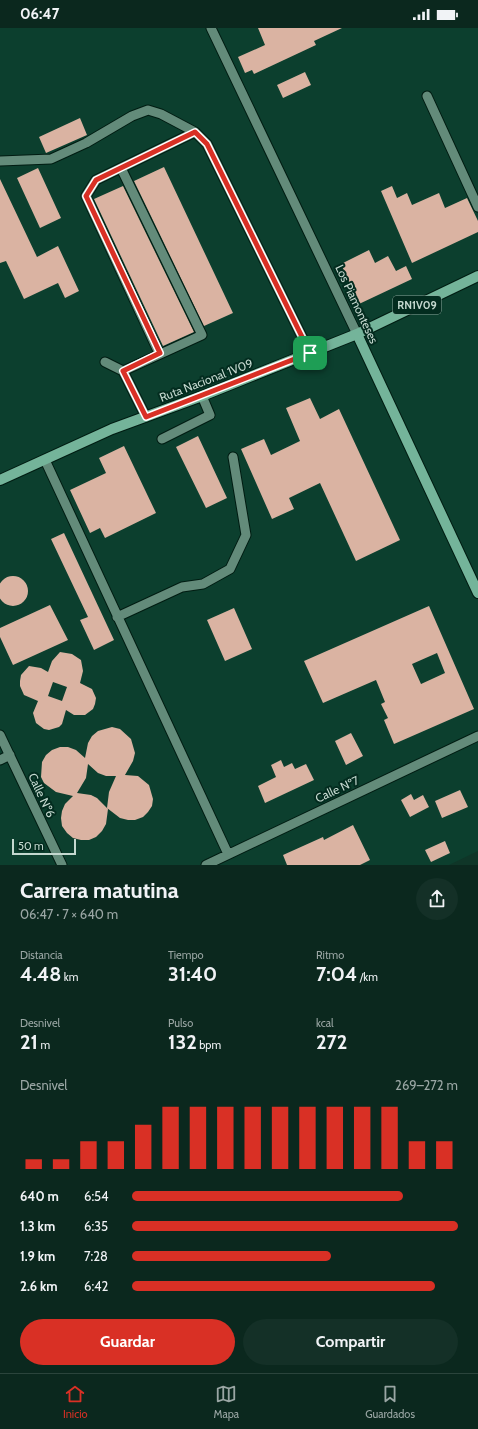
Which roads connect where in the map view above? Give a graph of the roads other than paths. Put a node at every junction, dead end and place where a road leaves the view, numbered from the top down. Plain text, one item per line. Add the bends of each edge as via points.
1 (211, 28) edge
2 (427, 96) dead end
3 (195, 132) junction
4 (0, 161) edge
5 (121, 168) junction
6 (478, 207) edge
7 (478, 276) edge
8 (357, 334) junction
9 (160, 353) junction
10 (310, 353) junction
11 (105, 362) dead end
12 (123, 371) junction
13 (202, 396) junction
14 (146, 417) junction
15 (162, 438) dead end
16 (233, 457) dead end
17 (44, 460) junction
18 (0, 480) edge
19 (478, 593) edge
20 (117, 617) junction
21 (0, 734) edge
22 (478, 736) edge
23 (10, 755) junction
24 (0, 760) edge
25 (228, 854) junction
26 (62, 865) edge
27 (206, 865) edge

1 - 8 street, Los Piamonteses
2 - 6 street
3 - 4 street via 148,110 51,159
3 - 5 street
3 - 10 street via 207,144
5 - 9 street via 96,180 86,196
5 - 9 street via 202,335
7 - 8 main road, RN1V09
8 - 10 main road, Ruta Nacional 1V09 / RN1V09
8 - 19 main road, Los Piamonteses
9 - 12 street
10 - 13 main road, Ruta Nacional 1V09 / RN1V09
11 - 12 street
12 - 14 street
13 - 14 main road, Ruta Nacional 1V09 / RN1V09
13 - 15 street via 210,415
14 - 17 main road, Ruta Nacional 1V09 / RN1V09
16 - 20 street via 246,535 230,570 203,584 182,587
17 - 18 main road, Ruta Nacional 1V09 / RN1V09
17 - 20 street
20 - 25 street
21 - 23 street, Calle Nº6
22 - 25 street, Calle Nº7
23 - 24 street
23 - 26 street, Calle Nº6
25 - 27 street, Calle Nº7

